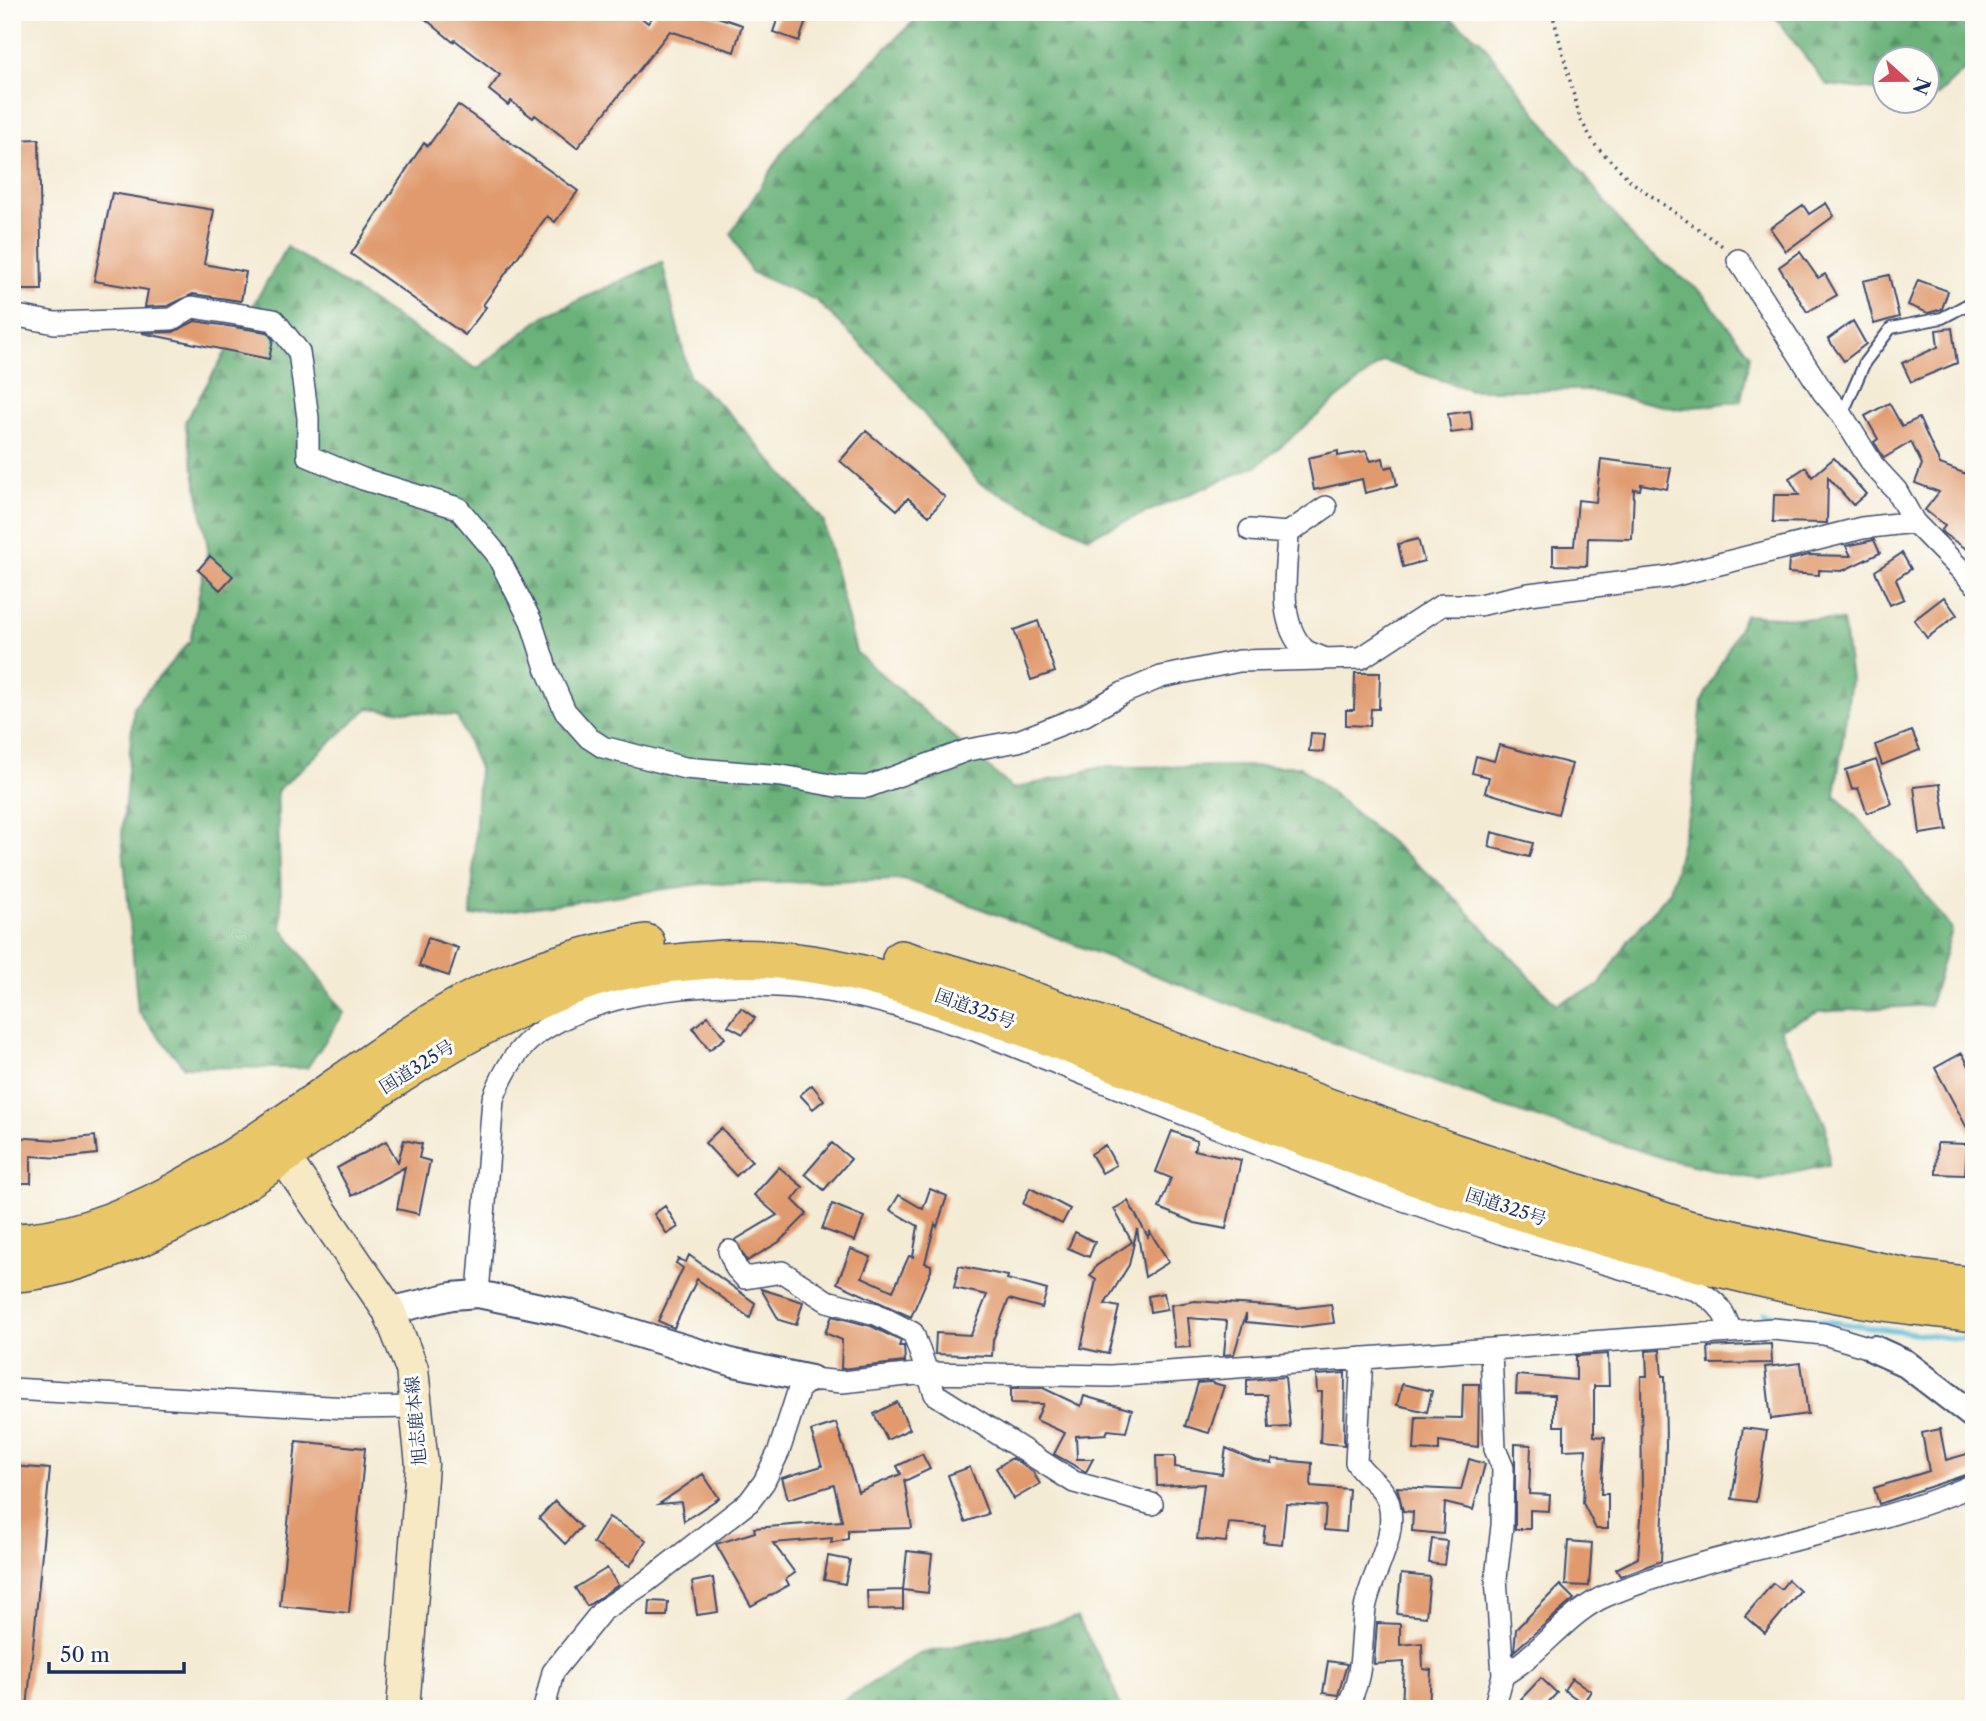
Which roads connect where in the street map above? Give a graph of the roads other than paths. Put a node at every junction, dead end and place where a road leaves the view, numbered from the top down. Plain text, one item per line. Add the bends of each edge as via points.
1 (1738, 260) road end
2 (1974, 301) edge
3 (12, 315) edge
4 (1842, 415) junction
5 (1326, 507) dead end
6 (1914, 522) junction
7 (1250, 530) dead end
8 (1288, 533) junction
9 (1974, 583) edge
10 (1328, 660) junction
11 (275, 1145) junction
12 (12, 1242) edge
13 (729, 1251) dead end
14 (12, 1273) edge
15 (1974, 1286) edge
16 (478, 1294) junction
17 (389, 1311) junction
18 (1974, 1313) edge
19 (1731, 1332) junction
20 (1874, 1349) joint
21 (1491, 1350) junction
22 (1362, 1358) junction
23 (925, 1373) junction
24 (811, 1379) junction
25 (12, 1389) edge
26 (418, 1407) junction
27 (1974, 1416) edge
28 (1974, 1485) edge
29 (1152, 1503) dead end
30 (1503, 1675) junction
31 (403, 1709) edge
32 (544, 1709) edge
33 (1345, 1709) edge
34 (1494, 1709) edge

1 - 4 street
2 - 4 lane via 1942,318 1891,328 1866,362
3 - 10 street via 55,323 172,319 192,307 275,320 299,352 308,456 363,479 458,508 496,553 531,621 565,711 603,747 685,768 867,788 968,750 1018,741 1085,715 1161,677 1239,661
4 - 6 street
5 - 8 street
6 - 9 street
6 - 10 street via 1862,528 1668,578 1529,594 1479,605 1443,605 1361,658
7 - 8 street
8 - 10 street via 1285,602 1291,626 1303,649
11 - 12 highway, 国道325号 via 117,1219
11 - 14 highway, 国道325号 via 226,1196 159,1232 88,1258
11 - 15 highway, 国道325号 via 439,1017 536,970 588,953 676,938 798,940 923,964 995,987 1450,1151 1688,1228 1910,1278
11 - 17 main road, 旭志鹿本線
11 - 18 highway, 国道325号 via 454,1043 591,980 648,966 731,959 804,962 904,983 1348,1154 1558,1224 1858,1298
13 - 23 street via 746,1278 782,1272 827,1301 876,1314 913,1334
16 - 17 street
16 - 19 street via 493,1099 503,1073 521,1049 544,1028 617,1000 711,987 776,986 879,1001 965,1027 1365,1187 1507,1235 1696,1290 1725,1312
16 - 24 street via 569,1313 734,1363
17 - 26 main road, 旭志鹿本線 via 412,1369
19 - 20 street via 1773,1329 1824,1334
19 - 21 street
20 - 27 street via 1905,1363
21 - 22 street
21 - 30 street via 1495,1449 1503,1468 1496,1578
22 - 23 street via 1111,1376
22 - 33 street via 1356,1462 1384,1491 1390,1505 1388,1536 1365,1607 1356,1689
23 - 24 street via 842,1382
23 - 29 street via 936,1394 1074,1482
24 - 32 street via 799,1389 779,1451 749,1502 602,1611 553,1672
25 - 26 street via 348,1408
26 - 31 main road, 旭志鹿本線 via 422,1465
28 - 30 street via 1852,1527 1605,1595
30 - 34 street

